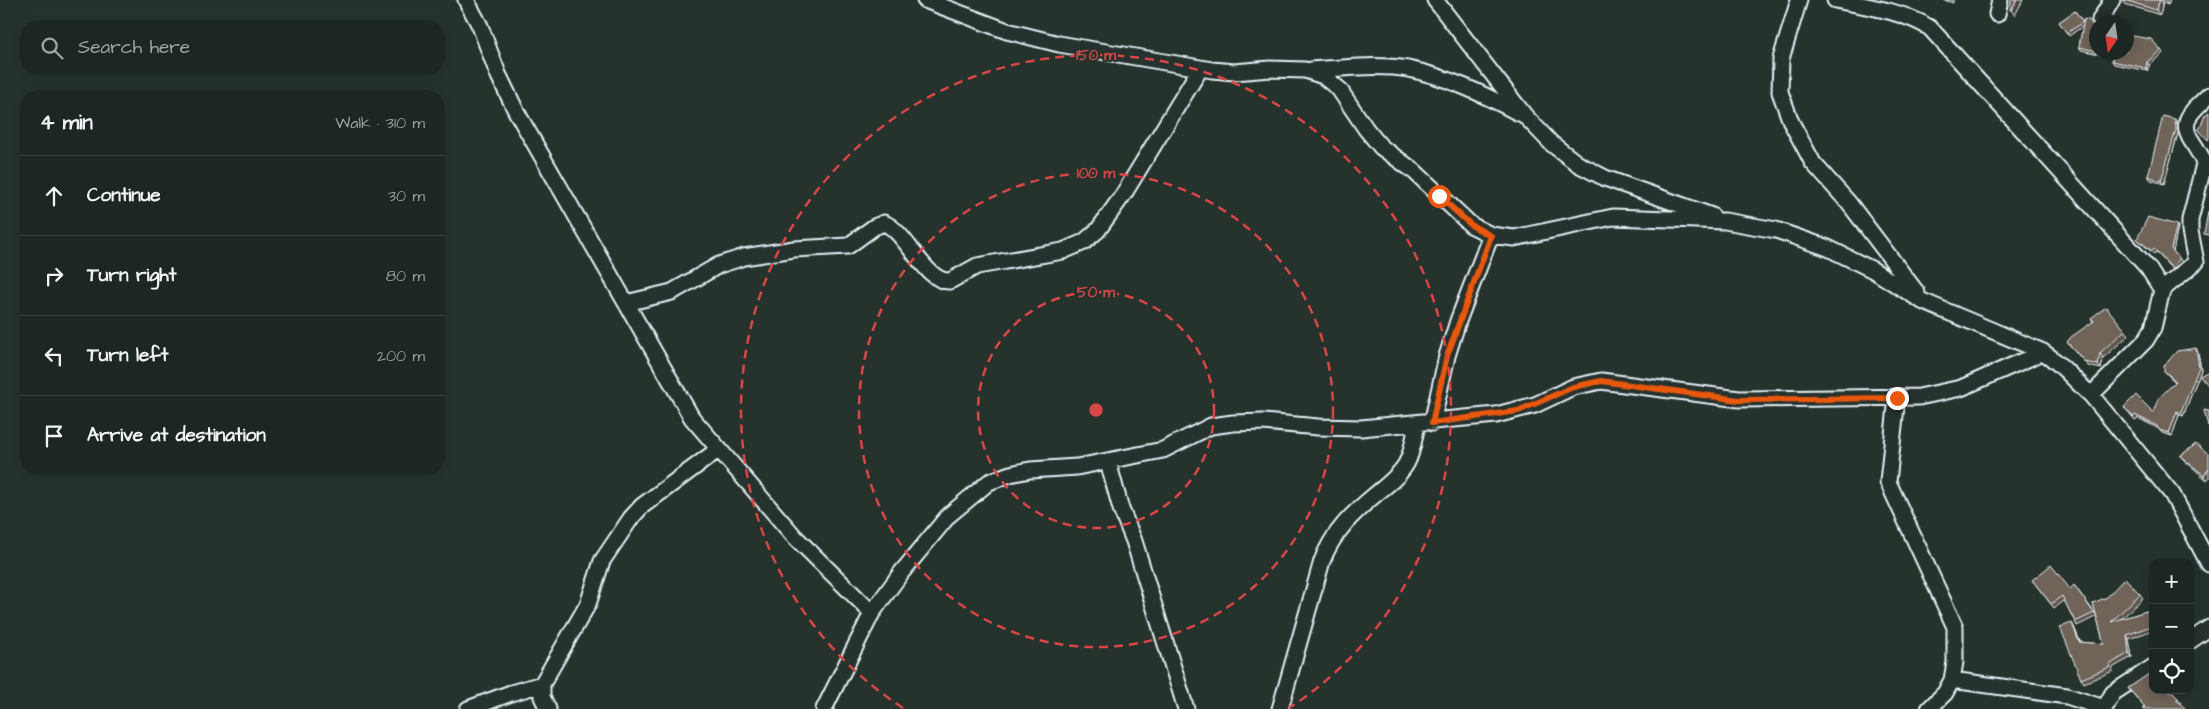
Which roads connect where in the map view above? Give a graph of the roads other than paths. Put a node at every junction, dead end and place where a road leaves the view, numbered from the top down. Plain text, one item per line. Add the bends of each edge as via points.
1 (466, 0) edge
2 (925, 0) edge
3 (1435, 0) edge
4 (1799, 0) edge
5 (1835, 0) edge
6 (2112, 0) edge
7 (2103, 15) edge
8 (1200, 68) junction
9 (1306, 70) junction
10 (2209, 95) edge
11 (1525, 116) junction
12 (1726, 221) junction
13 (1491, 236) junction
14 (2162, 290) junction
15 (1922, 301) junction
16 (626, 303) junction
17 (2043, 352) junction
18 (2091, 395) junction
19 (1897, 398) junction
20 (1424, 423) junction
21 (720, 449) junction
22 (1108, 462) junction
23 (2209, 564) edge
24 (872, 613) junction
25 (2209, 628) edge
26 (2194, 638) edge
27 (2149, 670) edge
28 (1952, 680) junction
29 (542, 684) junction
30 (2104, 708) edge
31 (468, 709) edge
32 (548, 709) edge
33 (824, 709) edge
34 (1186, 709) edge
35 (1280, 709) edge
36 (1929, 709) edge

1 - 16 street via 516,111
2 - 8 street via 1007,31 1059,44
3 - 11 street
4 - 15 street via 1781,59 1780,92 1791,122 1813,163 1848,202
5 - 14 street via 1916,21 1930,28 2148,268
6 - 7 street
8 - 9 street via 1234,72
8 - 16 street via 1123,195 1098,230 1084,242 1063,251 977,266 945,281 933,275 897,231 884,223 848,246 794,249 744,257 719,266 672,292
9 - 11 street via 1353,67 1406,69 1476,90
9 - 13 street via 1323,76 1338,90 1381,147 1414,171 1471,225
10 - 14 street via 2186,122 2186,132 2204,164 2190,220 2196,262
11 - 12 street via 1552,144 1578,164 1605,178
12 - 13 street via 1613,217 1514,238
12 - 15 street via 1776,230 1828,248 1873,270
13 - 20 street
14 - 18 street via 2153,328 2146,340
15 - 17 street
16 - 21 street via 692,418
17 - 18 street via 2058,361
17 - 19 street via 1961,388
18 - 23 street via 2172,494
19 - 20 street via 1739,400 1601,381 1573,387 1518,411
19 - 28 street via 1888,482 1955,627
20 - 22 street via 1361,428 1232,423 1211,426 1163,450
20 - 35 street via 1406,465 1354,512 1328,545
21 - 24 street via 799,542
21 - 29 street via 642,506 631,518 602,560 588,604
22 - 24 street via 1030,470 989,482 949,515
22 - 34 street
24 - 33 street
25 - 26 street
27 - 30 street via 2113,694
28 - 30 street via 2067,696
28 - 36 street via 1945,693
29 - 31 street
29 - 32 street via 542,697

